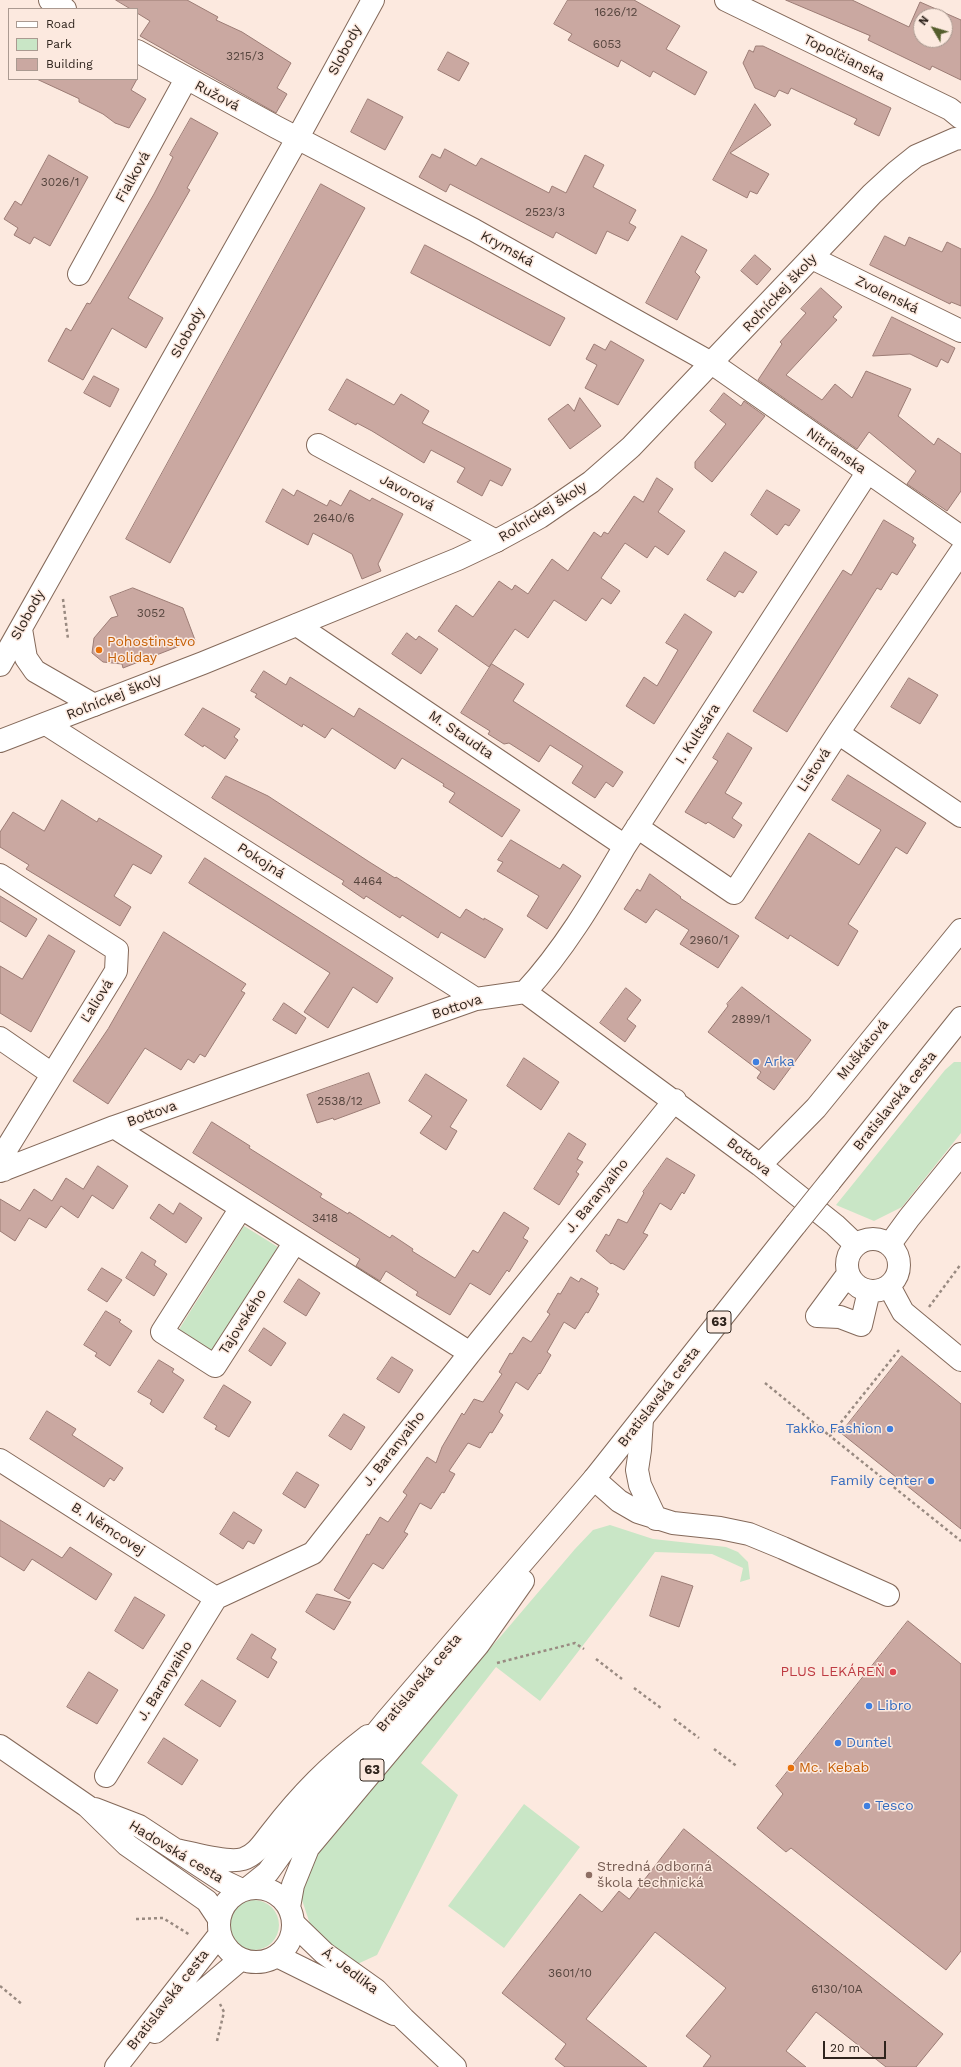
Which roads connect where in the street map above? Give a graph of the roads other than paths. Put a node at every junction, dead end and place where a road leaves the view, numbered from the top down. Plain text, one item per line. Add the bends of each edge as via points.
1 (50, 0) edge
2 (373, 0) edge
3 (726, 0) edge
4 (63, 8) edge
5 (138, 52) edge
6 (186, 79) junction
7 (961, 118) edge
8 (961, 138) edge
9 (297, 139) junction
10 (812, 258) junction
11 (79, 274) dead end
12 (961, 331) edge
13 (713, 364) junction
14 (318, 444) dead end
15 (866, 473) junction
16 (961, 537) edge
17 (496, 541) junction
18 (961, 552) edge
19 (297, 625) junction
20 (21, 629) junction
21 (0, 665) edge
22 (94, 705) junction
23 (46, 724) junction
24 (838, 733) junction
25 (0, 741) edge
26 (961, 816) edge
27 (638, 827) junction
28 (625, 846) junction
29 (0, 875) edge
30 (961, 930) edge
31 (525, 992) junction
32 (476, 999) junction
33 (961, 1018) edge
34 (961, 1034) edge
35 (0, 1038) edge
36 (52, 1074) junction
37 (675, 1100) junction
38 (114, 1127) junction
39 (961, 1154) edge
40 (760, 1165) junction
41 (2, 1170) edge
42 (829, 1183) junction
43 (241, 1208) junction
44 (295, 1242) junction
45 (890, 1244) junction
46 (856, 1245) junction
47 (848, 1274) junction
48 (879, 1289) junction
49 (470, 1353) junction
50 (961, 1360) edge
51 (642, 1419) junction
52 (0, 1460) edge
53 (594, 1479) junction
54 (656, 1519) junction
55 (888, 1595) dead end
56 (216, 1598) junction
57 (386, 1721) junction
58 (0, 1746) edge
59 (106, 1776) dead end
60 (87, 1806) junction
61 (176, 1850) junction
62 (245, 1889) junction
63 (292, 1915) junction
64 (220, 1926) junction
65 (277, 1956) junction
66 (241, 1959) junction
67 (404, 2019) junction
68 (116, 2066) edge
69 (455, 2067) edge

1 - 4 street
2 - 9 street, Slobody
3 - 7 street, Topoľčianska via 950,109
5 - 6 street, Ružová
6 - 9 street, Ružová
6 - 11 street, Fialková
8 - 10 street, Roľníckej školy via 955,138 916,156 896,172
9 - 13 street, Krymská via 474,230
9 - 20 street, Slobody
10 - 12 street, Zvolenská
10 - 13 street, Roľníckej školy
13 - 15 street, Nitrianska
13 - 17 street, Roľníckej školy via 631,448 591,482 540,517
14 - 17 street, Javorová
15 - 16 street, Nitrianska
15 - 27 street, I. Kultsára
17 - 19 street, Roľníckej školy
18 - 24 street, Listová
19 - 22 street, Roľníckej školy
19 - 28 street, M. Staudta
20 - 21 street, Slobody
20 - 22 street via 26,658 35,671
22 - 23 street, Roľníckej školy
23 - 25 street, Roľníckej školy
23 - 32 street, Pokojná
24 - 26 street
24 - 27 street, Listová via 734,893
27 - 28 street, I. Kultsára
28 - 31 street, I. Kultsára via 592,902 542,974
29 - 36 street, Ľaliová via 117,950 116,971
30 - 40 street, Muškátová via 816,1108
31 - 32 street, Bottova
31 - 37 street, Bottova
32 - 38 street, Bottova
33 - 42 street, Bratislavská cesta / 63
34 - 42 street, Bratislavská cesta / 63
35 - 36 street
36 - 41 street, Ľaliová via 7,1148
37 - 40 street, Bottova
37 - 49 street, J. Baranyaiho
38 - 41 street, Bottova
38 - 43 street
39 - 45 street
40 - 46 street, Bottova
42 - 51 street, Bratislavská cesta / 63, bridge
43 - 44 street
43 - 44 street, Tajovského via 162,1332 215,1366
44 - 49 street
45 - 46 street via 873,1238
45 - 48 street via 900,1266 897,1276
46 - 47 street via 848,1258
47 - 48 street via 858,1287
47 - 48 street via 817,1316 840,1316 861,1325
48 - 50 street
49 - 56 street, J. Baranyaiho via 313,1553
51 - 53 street, Bratislavská cesta / 63
51 - 54 street via 636,1470
52 - 56 street, B. Němcovej
53 - 54 street via 619,1501
53 - 57 street, Bratislavská cesta / 63
53 - 63 street, Bratislavská cesta / 63 via 478,1645 308,1848 293,1885
54 - 55 street via 749,1534
56 - 59 street, J. Baranyaiho
57 - 61 street via 332,1764 294,1802 261,1846 251,1855 230,1860
57 - 62 street, Bratislavská cesta / 63 via 307,1818 268,1872
58 - 60 street, Hadovská cesta
60 - 61 street, Hadovská cesta via 139,1826
60 - 64 street, Hadovská cesta via 126,1844 207,1901
61 - 62 street, Hadovská cesta via 223,1881
62 - 63 street via 256,1887 272,1890 279,1894
62 - 64 street, Bratislavská cesta / 63 via 227,1902
63 - 65 street, Bratislavská cesta / 63 via 289,1942
63 - 67 street, Á. Jedlika via 324,1952 376,1990
64 - 66 street, Bratislavská cesta via 227,1948
64 - 68 street, Bratislavská cesta / 63
65 - 66 street via 259,1962
65 - 67 street, Á. Jedlika
66 - 68 street, Bratislavská cesta / 63
67 - 69 street, Á. Jedlika

